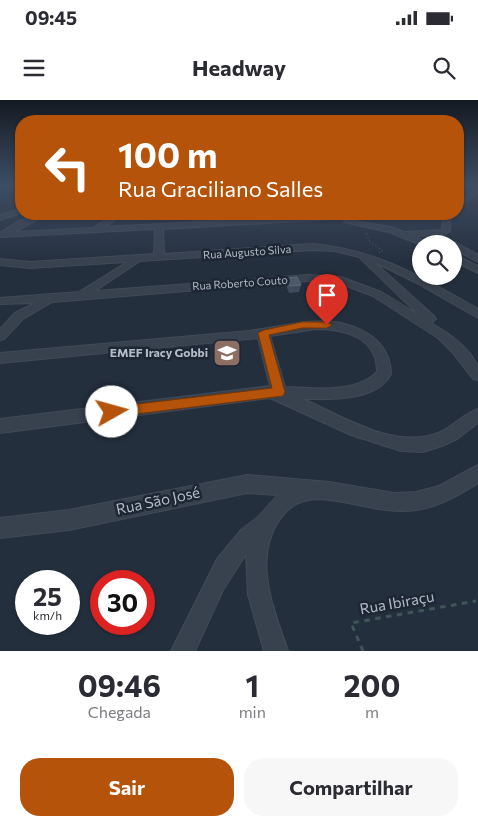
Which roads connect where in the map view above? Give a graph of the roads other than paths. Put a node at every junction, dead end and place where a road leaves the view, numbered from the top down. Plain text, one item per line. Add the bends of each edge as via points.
1 (15, 212) edge
2 (0, 218) edge
3 (30, 220) edge
4 (111, 220) edge
5 (218, 220) edge
6 (335, 220) edge
7 (447, 220) edge
8 (159, 226) junction
9 (96, 230) junction
10 (444, 232) joint
11 (404, 234) junction
12 (2, 236) edge
13 (412, 238) edge
14 (462, 251) edge
15 (360, 253) junction
16 (159, 257) junction
17 (137, 259) junction
18 (478, 260) edge
19 (0, 262) edge
20 (462, 262) edge
21 (478, 270) edge
22 (82, 295) junction
23 (50, 299) junction
24 (0, 301) edge
25 (478, 314) edge
26 (264, 333) junction
27 (0, 336) edge
28 (450, 342) junction
29 (0, 358) edge
30 (478, 375) edge
31 (275, 392) junction
32 (478, 415) edge
33 (0, 426) edge
34 (478, 473) edge
35 (316, 489) junction
36 (262, 525) junction
37 (0, 528) edge
38 (184, 651) edge
39 (276, 651) edge

1 - 2 street
3 - 12 street
4 - 9 street
5 - 8 street
6 - 11 street
7 - 10 street
8 - 9 street
8 - 16 street
9 - 12 street
10 - 11 street
11 - 13 street
14 - 18 street
15 - 16 street, Rua Augusto Silva via 337,248 312,248
15 - 25 street, Rua Augusto Silva via 386,263
15 - 28 street via 435,323
16 - 17 street, Rua Augusto Silva
17 - 19 street, Rua Augusto Silva via 30,265
17 - 22 street
20 - 21 street
22 - 23 street, Rua Roberto Couto
22 - 28 street, Rua Roberto Couto via 308,278 337,279 377,294
23 - 24 street, Rua Roberto Couto
23 - 27 street via 20,316
26 - 29 street
26 - 31 street
26 - 31 street via 314,324 349,328 370,340 381,352 386,367 381,379 360,390
28 - 30 street, Rua Roberto Couto
31 - 32 street via 364,433 406,444 442,439
31 - 33 street
34 - 35 street, Rua São José via 445,495 405,502
35 - 36 street via 291,496
35 - 37 street, Rua São José via 247,484 69,520
36 - 38 street via 250,533 227,564
36 - 39 street via 256,576

